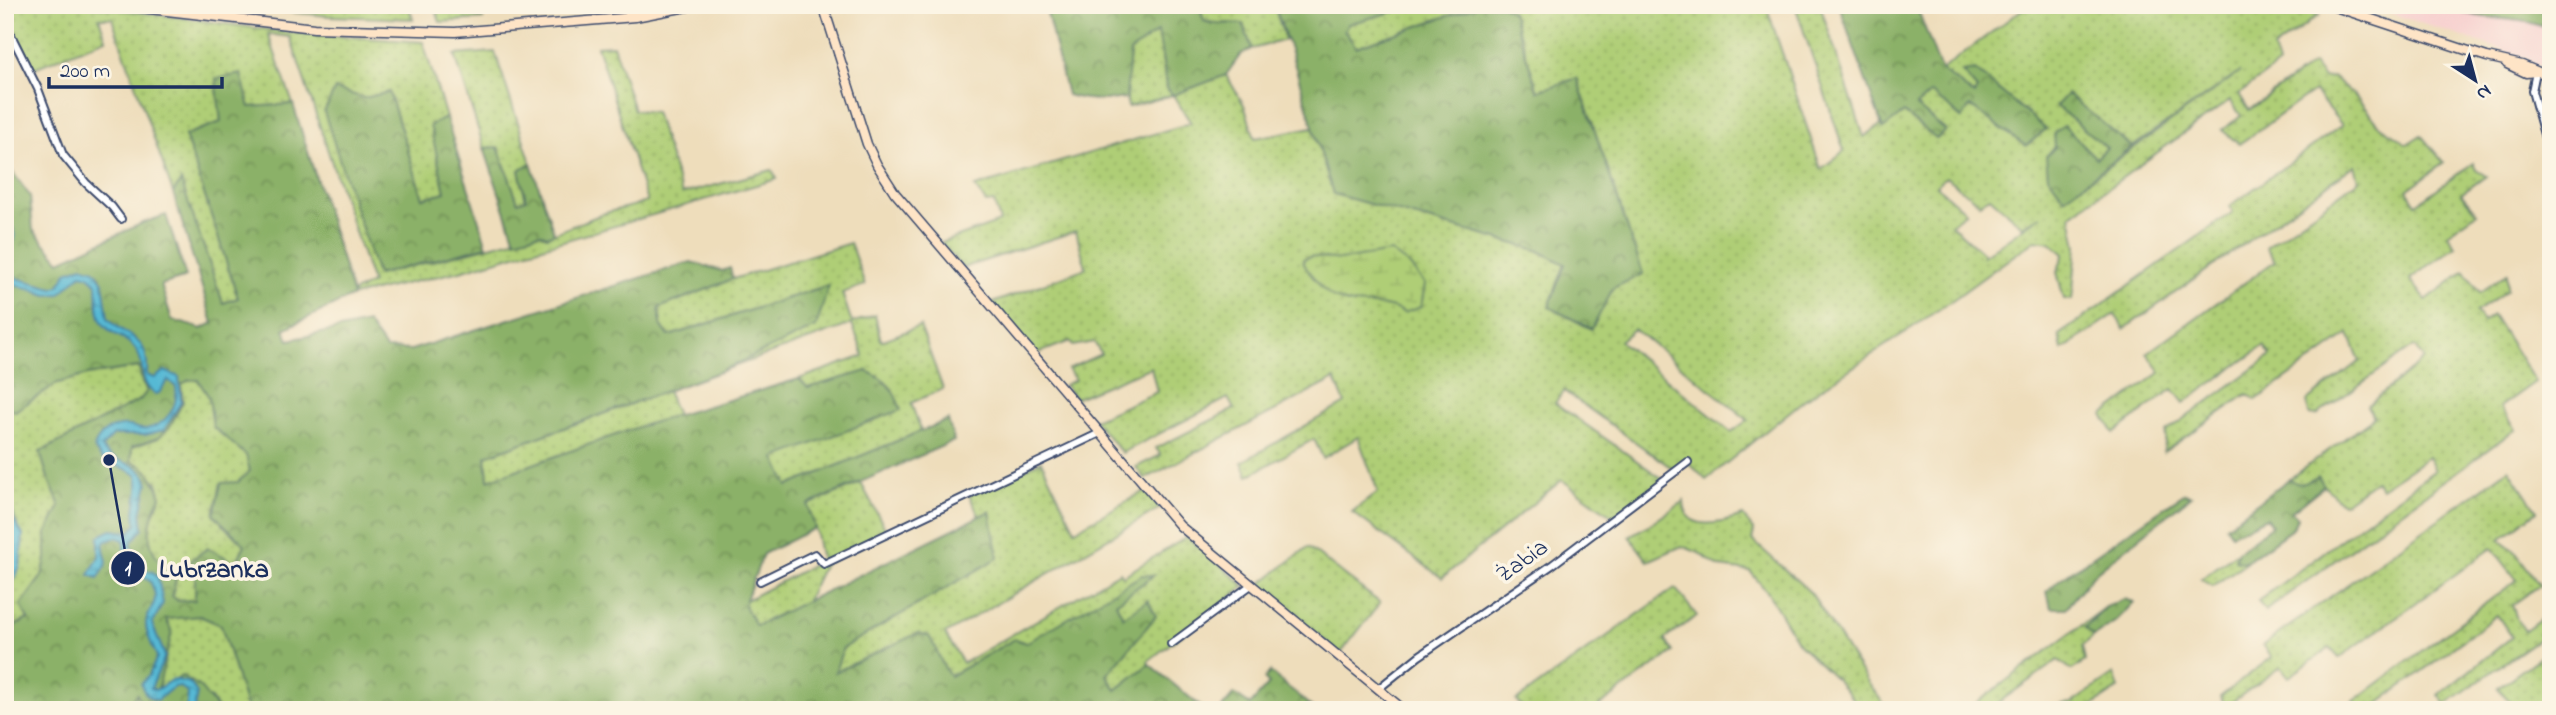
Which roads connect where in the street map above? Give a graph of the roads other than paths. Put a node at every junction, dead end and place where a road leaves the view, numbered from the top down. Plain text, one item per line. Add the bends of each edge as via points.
1 (115, 5) edge
2 (660, 5) edge
3 (697, 5) edge
4 (821, 5) edge
5 (2329, 5) edge
6 (588, 21) junction
7 (5, 23) edge
8 (2536, 72) junction
9 (2551, 77) edge
10 (2551, 160) edge
11 (121, 219) dead end
12 (1100, 433) junction
13 (1688, 462) dead end
14 (761, 581) dead end
15 (1251, 585) junction
16 (1171, 644) dead end
17 (1378, 689) junction
18 (1404, 710) edge

1 - 6 street via 280,25 398,32
2 - 6 street
3 - 6 street
4 - 12 street via 867,144 890,186
5 - 8 street
7 - 11 street via 38,89 63,155
8 - 9 street
8 - 10 street via 2532,91
12 - 14 street via 824,564 815,554
12 - 15 street via 1180,526
13 - 17 street, Żabia
15 - 16 street
15 - 17 street
17 - 18 street

